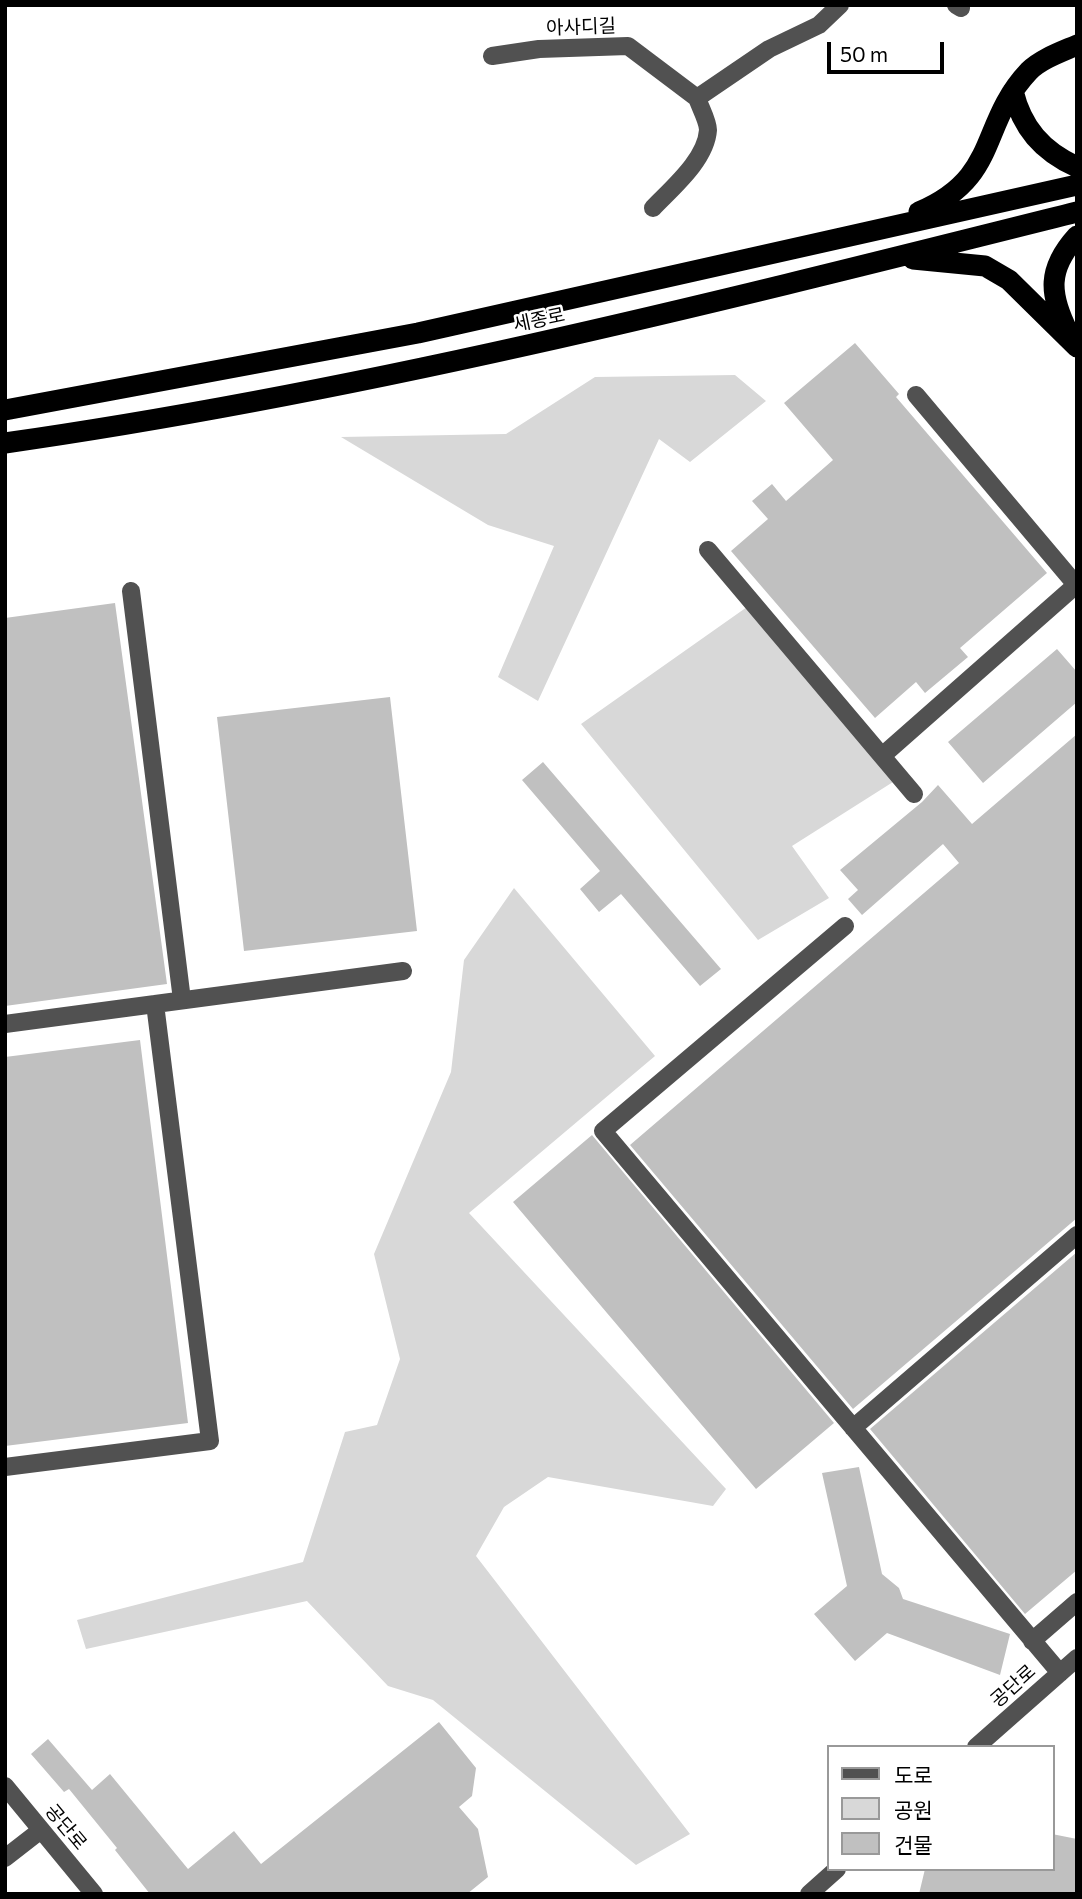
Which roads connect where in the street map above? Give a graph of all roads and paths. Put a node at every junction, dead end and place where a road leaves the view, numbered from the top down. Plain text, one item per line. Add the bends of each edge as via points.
1 (840, 5) edge
2 (1077, 45) edge
3 (492, 56) dead end
4 (1013, 91) junction
5 (697, 98) junction
6 (1077, 167) edge
7 (1077, 185) edge
8 (653, 208) dead end
9 (1077, 212) edge
10 (879, 230) junction
11 (1077, 236) edge
12 (897, 257) junction
13 (1076, 347) edge
14 (916, 395) dead end
15 (5, 410) edge
16 (5, 443) edge
17 (708, 550) dead end
18 (1076, 585) edge
19 (131, 591) dead end
20 (882, 756) junction
21 (914, 794) dead end
22 (845, 926) dead end
23 (403, 971) dead end
24 (182, 1000) junction
25 (155, 1004) junction
26 (5, 1024) edge
27 (1077, 1236) edge
28 (853, 1428) junction
29 (5, 1467) edge
30 (1077, 1602) edge
31 (1032, 1641) junction
32 (1077, 1658) edge
33 (1060, 1673) junction
34 (978, 1745) edge
35 (5, 1786) edge
36 (41, 1830) junction
37 (5, 1858) edge
38 (835, 1871) edge
39 (94, 1894) edge
40 (808, 1894) edge

1 - 5 street via 819,25 768,49
2 - 4 highway via 1031,69
3 - 5 street, 아사디길 via 550,48 628,46
4 - 6 highway via 1019,114 1034,137 1055,157
4 - 10 highway via 984,158 968,181 942,202
5 - 8 street via 708,129 703,146
7 - 10 highway, 세종로
9 - 12 highway, 세종로
10 - 15 highway, 세종로 via 418,333
11 - 13 highway via 1057,266 1052,288
12 - 13 highway via 985,267 1009,280
12 - 16 highway, 세종로 via 635,322 338,387
14 - 18 street
17 - 20 street
18 - 20 street
19 - 24 street
20 - 21 street
22 - 28 street via 603,1131
23 - 24 street
24 - 25 street
25 - 26 street
25 - 29 street via 210,1441
27 - 28 street
28 - 31 street
30 - 31 street
31 - 33 street
32 - 33 street, 공단로
33 - 34 street, 공단로
35 - 36 street, 공단로
36 - 37 street
36 - 39 street, 공단로
38 - 40 street

